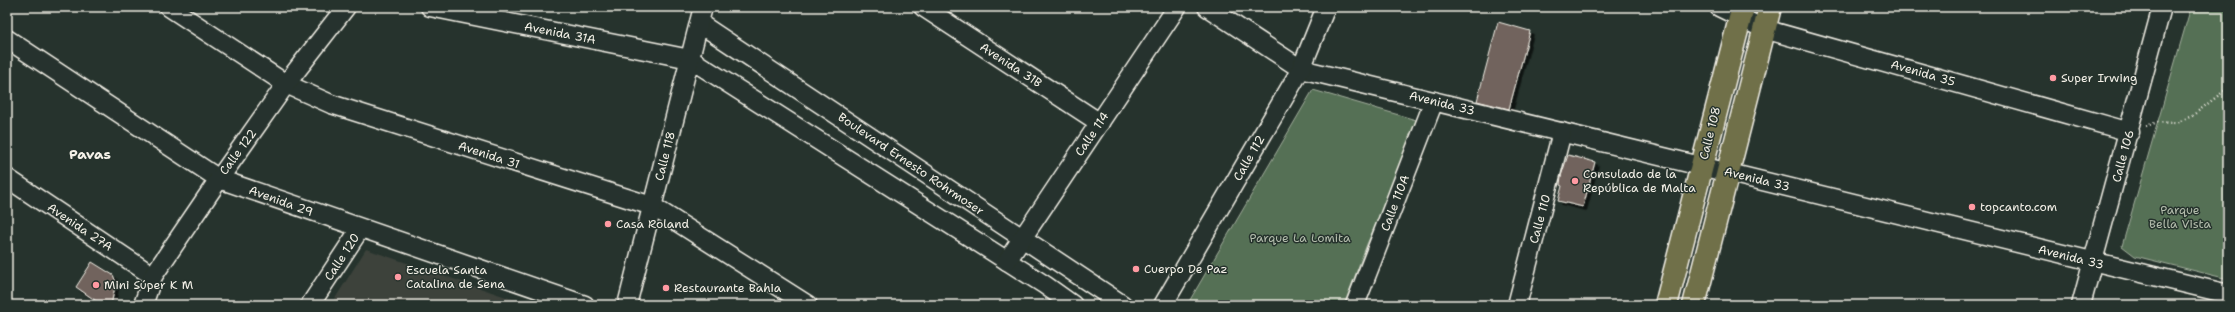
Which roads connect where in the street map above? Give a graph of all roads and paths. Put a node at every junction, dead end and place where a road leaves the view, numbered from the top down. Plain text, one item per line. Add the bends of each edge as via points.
1 (169, 7) edge
2 (346, 7) edge
3 (430, 7) edge
4 (923, 7) edge
5 (1177, 7) edge
6 (1207, 7) edge
7 (1326, 7) edge
8 (1719, 7) edge
9 (1770, 7) edge
10 (2162, 7) edge
11 (1741, 12) edge
12 (701, 15) edge
13 (1764, 28) junction
14 (7, 39) edge
15 (690, 59) junction
16 (1302, 69) junction
17 (286, 84) junction
18 (2228, 88) edge
19 (1434, 101) junction
20 (1100, 123) junction
21 (1562, 132) junction
22 (2130, 132) junction
23 (1702, 166) junction
24 (1728, 172) junction
25 (7, 178) edge
26 (219, 179) junction
27 (652, 206) junction
28 (360, 229) junction
29 (1023, 239) junction
30 (1007, 261) junction
31 (2094, 262) junction
32 (154, 276) junction
33 (1045, 285) junction
34 (2228, 294) edge
35 (143, 305) edge
36 (310, 305) edge
37 (585, 305) edge
38 (626, 305) edge
39 (808, 305) edge
40 (1062, 305) edge
41 (1073, 305) edge
42 (1123, 305) edge
43 (1163, 305) edge
44 (1355, 305) edge
45 (1517, 305) edge
46 (1666, 305) edge
47 (1694, 305) edge
48 (2081, 305) edge

1 - 17 street, Avenida 31
2 - 17 street, Calle 122
3 - 15 street, Avenida 31A
4 - 20 street, Avenida 31B
5 - 20 street, Calle 114
6 - 16 street, Avenida 33
7 - 16 street, Calle 112
8 - 11 street, Avenida 35
9 - 13 main road
10 - 22 street, Calle 106
11 - 13 street, Avenida 35
11 - 23 main road, Calle 108
12 - 15 street, Calle 118
12 - 29 street, Boulevard Ernesto Rohrmoser
13 - 22 street, Avenida 35
13 - 24 main road
14 - 26 street, Avenida 29
15 - 27 street, Calle 118
15 - 30 street
16 - 19 street, Avenida 33
16 - 43 street, Calle 112
17 - 26 street, Calle 122
17 - 27 street, Avenida 31 via 331,104
18 - 22 path via 2192,116 2176,123 2158,122
19 - 21 street, Avenida 33
19 - 44 street, Calle 110A
20 - 29 street, Calle 114
21 - 23 street, Avenida 33
21 - 45 street, Calle 110
22 - 31 street, Calle 106
23 - 24 street, Avenida 33
23 - 46 main road, Calle 108
24 - 31 street, Avenida 33
24 - 47 main road
25 - 32 street, Avenida 27A
26 - 28 street, Avenida 29
26 - 32 street, Calle 122
27 - 38 street, Calle 118
27 - 39 street, Avenida 31
28 - 36 street, Calle 120
28 - 37 street, Avenida 29
29 - 30 street, Calle 114
29 - 42 street, Boulevard Ernesto Rohrmoser
30 - 33 street
31 - 34 street, Avenida 33
31 - 48 street, Calle 106
32 - 35 street, Calle 122
33 - 40 street
33 - 41 street

